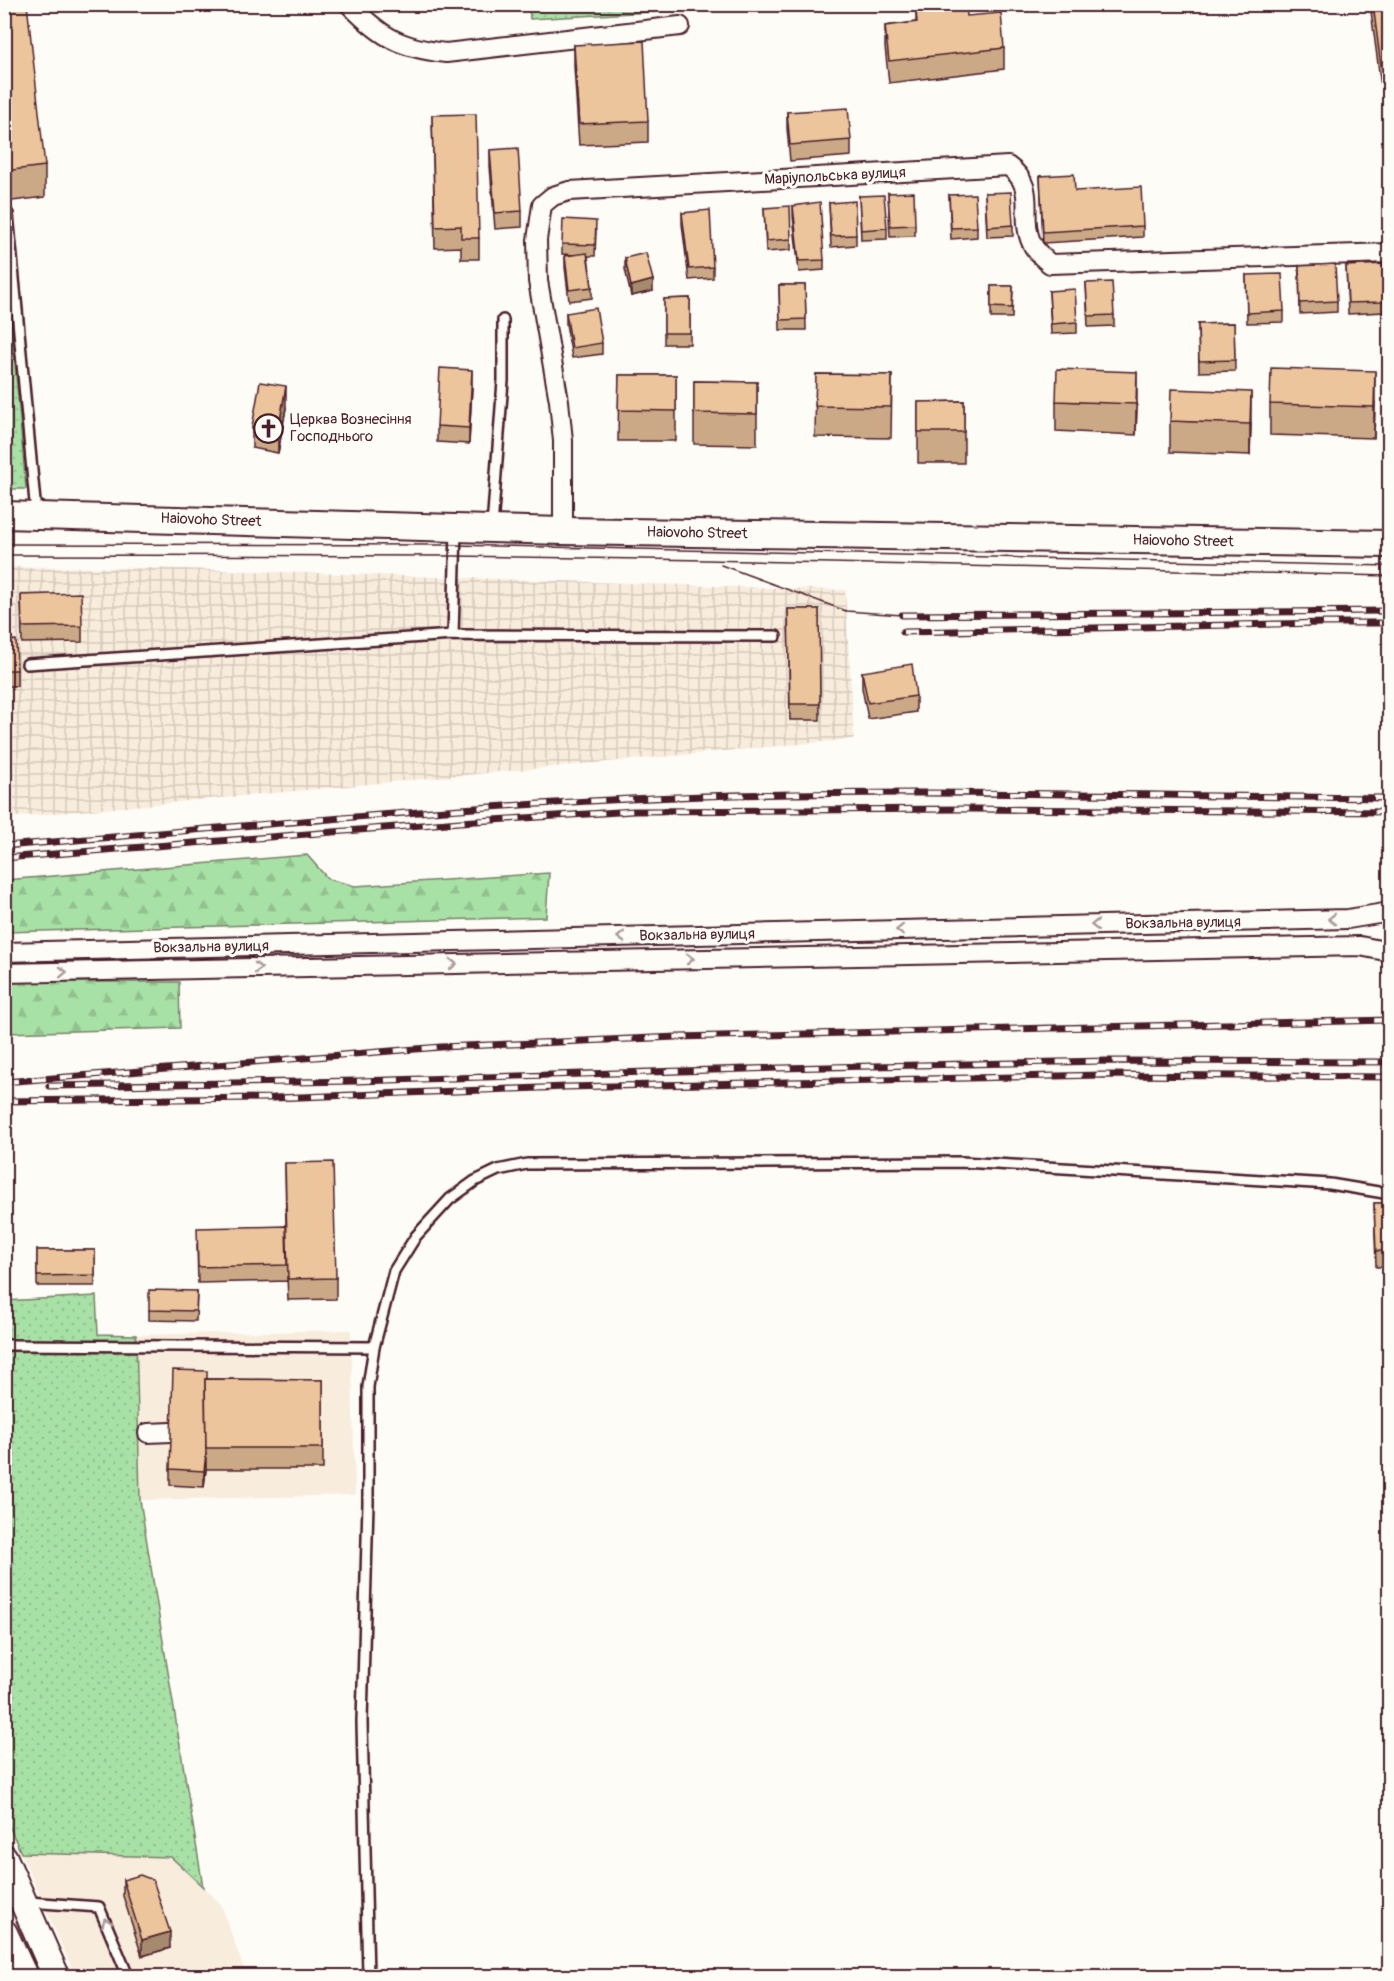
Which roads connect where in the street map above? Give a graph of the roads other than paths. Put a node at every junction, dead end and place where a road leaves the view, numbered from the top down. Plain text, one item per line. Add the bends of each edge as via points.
1 (349, 4) edge
2 (680, 26) dead end
3 (4, 215) edge
4 (1389, 253) edge
5 (503, 320) dead end
6 (4, 515) edge
7 (36, 515) junction
8 (456, 528) junction
9 (492, 529) junction
10 (562, 531) junction
11 (1389, 544) edge
12 (453, 635) junction
13 (776, 636) dead end
14 (27, 664) dead end
15 (1389, 912) edge
16 (4, 952) edge
17 (1389, 952) edge
18 (4, 973) edge
19 (1389, 1194) edge
20 (4, 1345) edge
21 (374, 1347) junction
22 (171, 1432) edge
23 (147, 1433) dead end
24 (4, 1858) edge
25 (24, 1902) junction
26 (4, 1933) edge
27 (24, 1977) edge
28 (56, 1977) edge
29 (128, 1977) edge
30 (368, 1977) edge

1 - 2 street via 381,33 402,45 446,53
3 - 7 lane via 8,214
4 - 10 street, Маріупольська вулиця via 1050,264 1029,238 1025,186 1008,166 569,191 553,196 542,205 537,240 538,281 563,441
5 - 9 lane via 503,381
6 - 7 street, Haiovoho Street
7 - 8 street, Haiovoho Street
8 - 9 street, Haiovoho Street
8 - 12 lane
9 - 10 street, Haiovoho Street
10 - 11 street, Haiovoho Street
12 - 13 lane
12 - 14 lane
15 -> 16 street, Вокзальна вулиця via 1348,919
18 -> 17 street, Вокзальна вулиця via 1348,946
19 - 21 lane via 1318,1183 962,1162 527,1164 498,1170 475,1181 450,1199 416,1236 394,1271
20 - 21 lane
21 - 30 lane via 369,1387 362,1722
22 - 23 street
24 - 25 street
25 - 28 street
29 -> 25 lane via 99,1907
26 - 27 street

